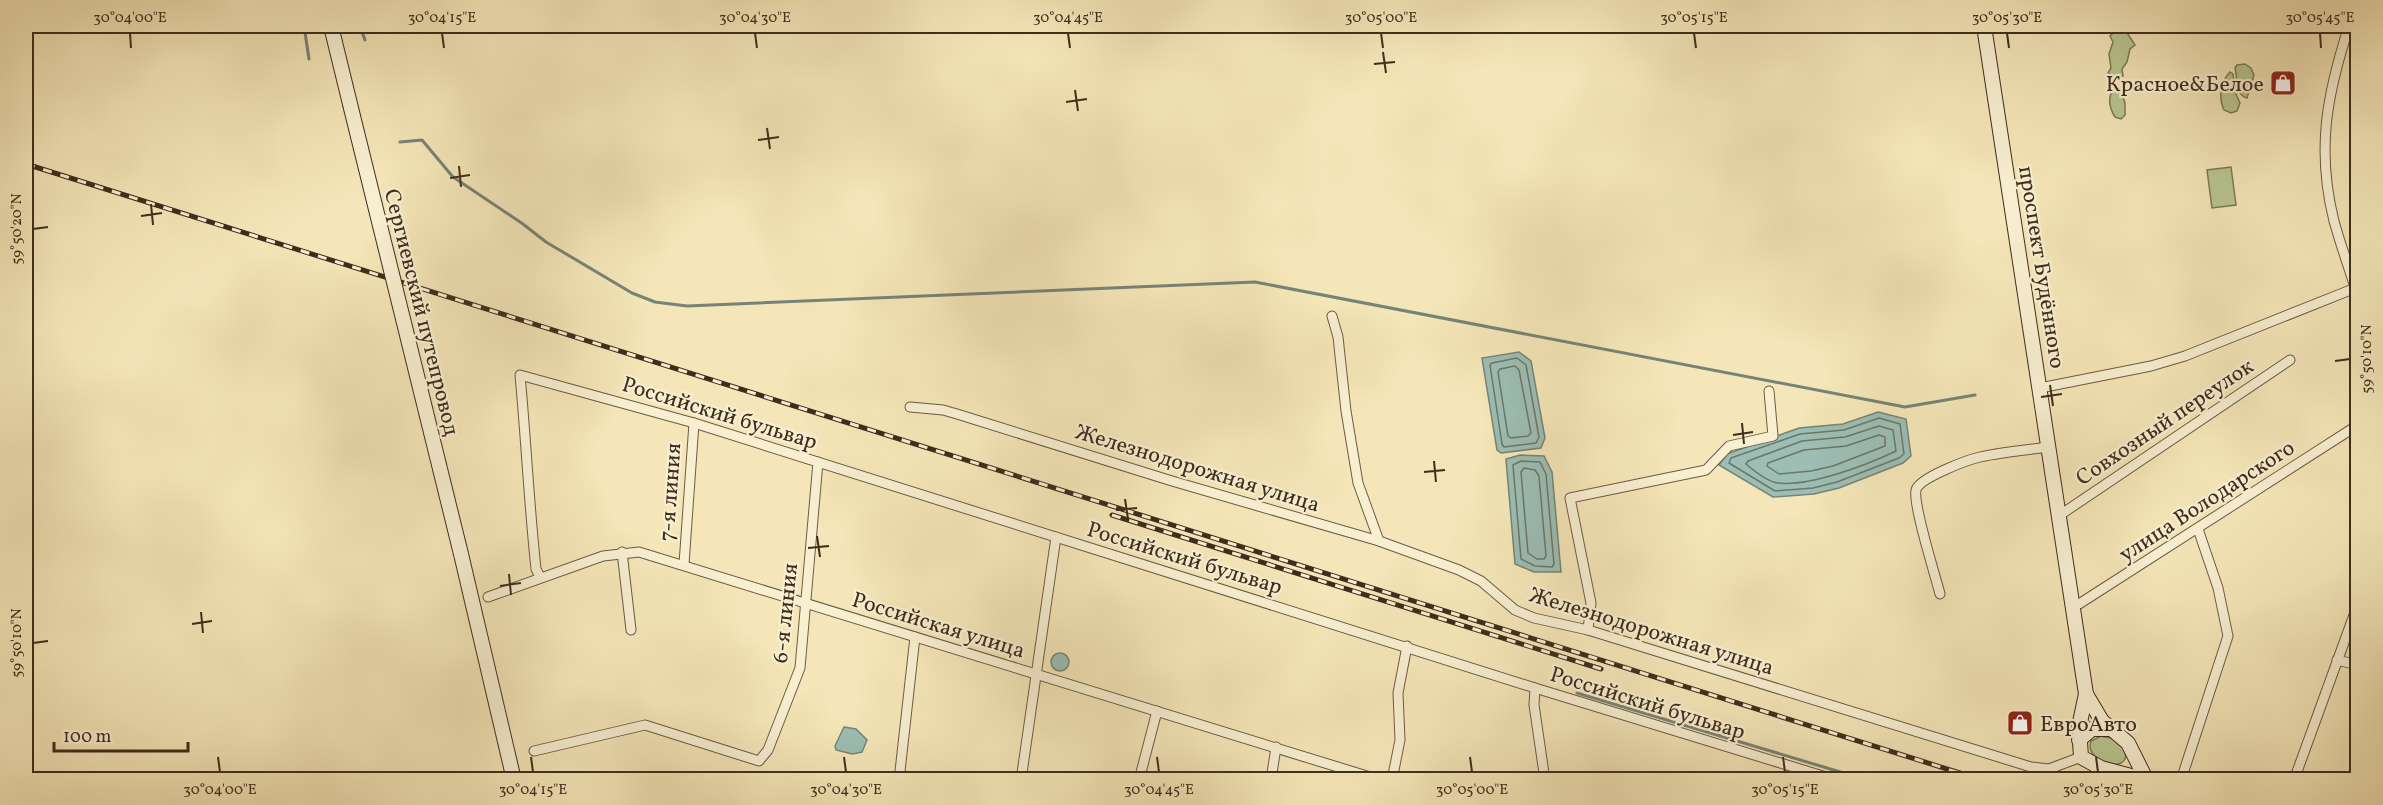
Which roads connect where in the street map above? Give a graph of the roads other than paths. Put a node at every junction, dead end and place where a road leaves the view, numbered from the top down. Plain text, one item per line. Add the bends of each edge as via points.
1 (331, 26) edge
2 (1984, 26) edge
3 (2349, 26) edge
4 (2356, 287) edge
5 (1332, 316) dead end
6 (2290, 360) dead end
7 (2040, 388) junction
8 (1769, 391) dead end
9 (910, 407) dead end
10 (694, 423) junction
11 (2358, 425) edge
12 (2049, 447) junction
13 (818, 462) junction
14 (2060, 515) junction
15 (2198, 529) junction
16 (1056, 537) junction
17 (1378, 541) junction
18 (622, 552) junction
19 (684, 564) junction
20 (540, 577) junction
21 (1940, 594) dead end
22 (488, 597) dead end
23 (806, 604) junction
24 (2073, 604) junction
25 (2358, 604) edge
26 (631, 630) dead end
27 (1588, 630) junction
28 (915, 637) junction
29 (1407, 646) junction
30 (2337, 660) junction
31 (2358, 665) edge
32 (1035, 673) junction
33 (1535, 688) junction
34 (2086, 694) junction
35 (1157, 711) junction
36 (2109, 729) junction
37 (2079, 740) junction
38 (1276, 747) junction
39 (534, 751) dead end
40 (2132, 754) junction
41 (2081, 757) junction
42 (2115, 772) junction
43 (2146, 779) edge
44 (514, 780) edge
45 (899, 780) edge
46 (1021, 780) edge
47 (1139, 780) edge
48 (1271, 780) edge
49 (1380, 780) edge
50 (1392, 780) edge
51 (1545, 780) edge
52 (1836, 780) edge
53 (2181, 780) edge
54 (2294, 780) edge

1 - 44 street, Сергиевский путепровод, bridge
2 - 7 street, проспект Будённого
3 - 4 street via 2331,86 2324,160 2335,224
4 - 7 street via 2185,356
5 - 17 street via 1358,483
6 - 14 street, Совхозный переулок
7 - 12 street, проспект Будённого
8 - 27 street via 1773,436 1729,446 1706,470 1570,498 1591,603
9 - 17 street, Железнодорожная улица via 957,414
10 - 13 street, Российский бульвар
10 - 19 street, 7-я линия
10 - 20 street, Российский бульвар via 520,375 530,512
11 - 15 street, улица Володарского
12 - 14 street, проспект Будённого
12 - 21 street via 1978,457 1917,485 1917,509
13 - 16 street, Российский бульвар
13 - 23 street, 6-я линия
14 - 24 street, проспект Будённого
15 - 24 street, улица Володарского via 2079,604
15 - 53 street via 2218,588 2228,636
16 - 29 street, Российский бульвар
16 - 32 street
17 - 27 street, Железнодорожная улица via 1474,577 1515,610
18 - 19 street, Российская улица via 639,552
18 - 20 street, Российская улица
18 - 26 street, 7-я линия
19 - 23 street, Российская улица
20 - 22 street, Российская улица
23 - 28 street, Российская улица
23 - 39 street, 6-я линия via 800,668 768,750 759,761 645,725
24 - 34 street, проспект Будённого
25 - 30 street
27 - 41 street, Железнодорожная улица via 2031,767 2049,769
28 - 32 street, Российская улица
28 - 45 street
29 - 33 street, Российский бульвар
29 - 50 street via 1398,693 1400,740
30 - 31 street
30 - 54 street
32 - 35 street, Российская улица
32 - 46 street
33 - 51 street
33 - 52 street, Российский бульвар
34 - 36 street, проспект Будённого
34 - 37 street, проспект Будённого
35 - 38 street, Российская улица
35 - 47 street
36 - 37 street via 2092,729
36 - 40 street via 2125,740
37 - 41 street
38 - 48 street
38 - 49 street, Российская улица
40 - 42 street via 2126,765
40 - 43 street
41 - 42 street
42 - 43 street

